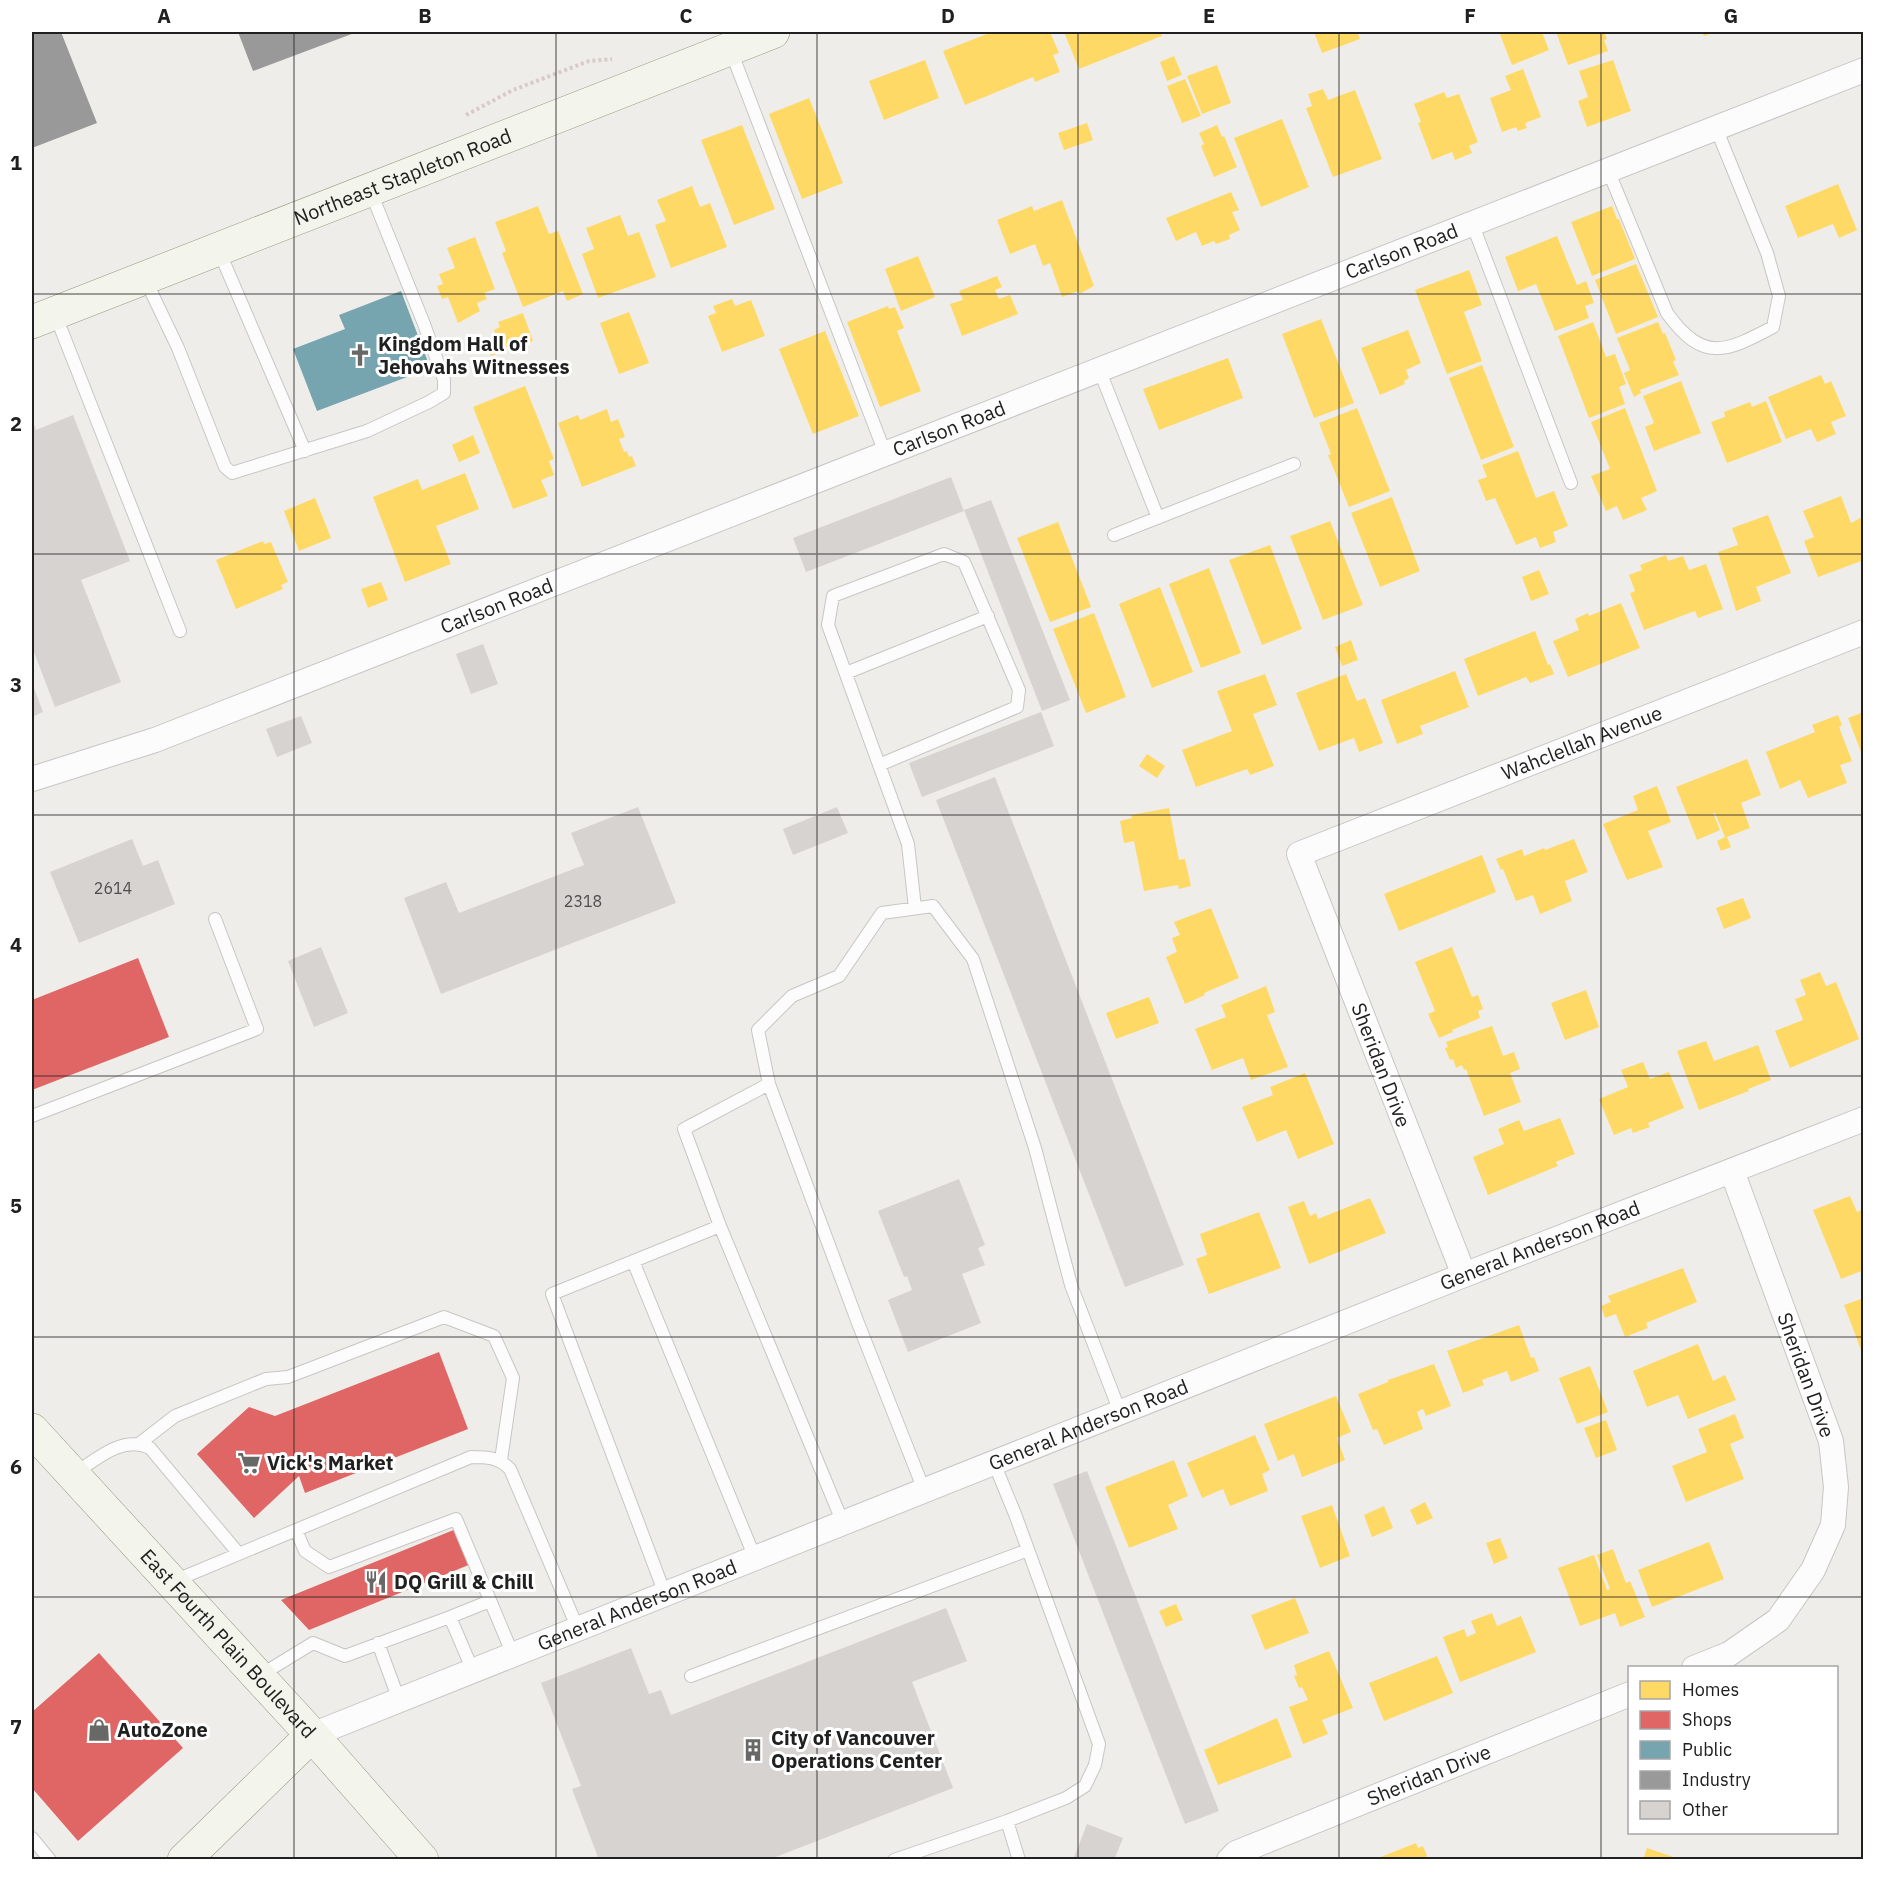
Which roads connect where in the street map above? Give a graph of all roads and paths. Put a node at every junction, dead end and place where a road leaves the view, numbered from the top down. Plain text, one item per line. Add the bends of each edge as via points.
1 (773, 32) edge
2 (730, 48) junction
3 (1863, 70) edge
4 (1716, 128) junction
5 (1608, 170) junction
6 (370, 190) junction
7 (1472, 224) junction
8 (219, 249) junction
9 (145, 278) junction
10 (43, 318) edge
11 (1100, 369) junction
12 (305, 451) junction
13 (885, 453) junction
14 (1294, 464) dead end
15 (1571, 483) dead end
16 (1158, 518) junction
17 (1114, 535) dead end
18 (988, 616) junction
19 (180, 631) dead end
20 (1863, 632) edge
21 (846, 673) junction
22 (879, 765) junction
23 (32, 779) edge
24 (1299, 854) joint
25 (915, 908) junction
26 (215, 919) dead end
27 (770, 1084) junction
28 (32, 1116) edge
29 (1863, 1119) edge
30 (1732, 1171) junction
31 (720, 1226) junction
32 (633, 1261) junction
33 (1464, 1275) junction
34 (1120, 1412) junction
35 (32, 1430) edge
36 (145, 1445) junction
37 (501, 1460) junction
38 (994, 1463) junction
39 (72, 1475) junction
40 (924, 1491) junction
41 (843, 1523) junction
42 (296, 1530) junction
43 (1028, 1550) junction
44 (239, 1554) junction
45 (755, 1558) junction
46 (171, 1582) junction
47 (665, 1594) junction
48 (490, 1601) junction
49 (450, 1617) junction
50 (578, 1629) junction
51 (378, 1643) junction
52 (513, 1655) junction
53 (1699, 1666) edge
54 (473, 1671) junction
55 (691, 1676) dead end
56 (258, 1677) junction
57 (1628, 1694) edge
58 (399, 1700) junction
59 (312, 1736) junction
60 (1007, 1821) junction
61 (32, 1838) edge
62 (50, 1860) edge
63 (184, 1860) edge
64 (422, 1860) edge
65 (894, 1860) edge
66 (1019, 1860) edge
67 (1229, 1860) edge

1 - 2 street, Northeast Stapleton Road
2 - 6 street, Northeast Stapleton Road
2 - 13 lane
3 - 4 street, Carlson Road
4 - 5 street, Carlson Road
4 - 5 lane via 1767,253 1779,296 1773,327 1728,349 1703,347 1681,332 1668,313
5 - 7 street, Carlson Road
6 - 8 street, Northeast Stapleton Road
6 - 12 lane via 424,324 444,380 444,393 367,430
7 - 11 street, Carlson Road
7 - 15 lane
8 - 9 street, Northeast Stapleton Road
8 - 12 lane
9 - 10 street, Northeast Stapleton Road
9 - 12 lane via 178,348 225,467 232,473
10 - 19 lane
11 - 13 street, Carlson Road
11 - 16 lane
13 - 23 street, Carlson Road via 154,740
14 - 16 lane
16 - 17 lane
18 - 21 lane
18 - 21 lane via 964,562 944,554 833,596 828,625
18 - 22 lane via 1019,690 1017,707
20 - 24 street, Wahclellah Avenue
21 - 22 lane
22 - 25 lane via 908,844
24 - 33 street, Sheridan Drive
25 - 27 lane via 882,912 839,976 792,996 758,1030
25 - 34 lane via 933,906 973,959 1035,1148 1071,1285
26 - 28 lane via 257,1029
27 - 31 lane via 684,1129
27 - 40 lane
29 - 30 street, General Anderson Road
30 - 33 street, General Anderson Road
30 - 53 street, Sheridan Drive via 1831,1441 1836,1487 1833,1525 1813,1570 1779,1620 1729,1653
31 - 32 lane
31 - 41 lane
32 - 45 lane
32 - 47 lane via 552,1294
33 - 34 street, General Anderson Road
34 - 38 street, General Anderson Road
35 - 39 street, East Fourth Plain Boulevard
36 - 37 lane via 175,1416 266,1379 288,1377 444,1317 494,1336 513,1378
36 - 39 lane via 127,1443 117,1447
36 - 44 lane
37 - 42 lane via 471,1457
37 - 50 lane via 510,1469
38 - 40 street, General Anderson Road
38 - 43 lane
39 - 46 street, East Fourth Plain Boulevard
40 - 41 street, General Anderson Road
41 - 45 street, General Anderson Road
42 - 44 lane
42 - 48 lane via 305,1551 329,1568 456,1519
43 - 55 lane
43 - 60 lane via 1099,1744 1085,1786 1066,1798
44 - 46 lane
45 - 47 street, General Anderson Road
46 - 56 street, East Fourth Plain Boulevard
47 - 50 street, General Anderson Road
48 - 49 lane
48 - 52 lane
49 - 51 lane
49 - 54 lane
50 - 52 street, General Anderson Road
51 - 56 lane via 345,1656 313,1643
51 - 58 lane
52 - 54 street, General Anderson Road
54 - 58 street, General Anderson Road
56 - 59 street, East Fourth Plain Boulevard
57 - 67 street, Sheridan Drive via 1236,1853
58 - 59 street, General Anderson Road
59 - 63 street
59 - 64 street, East Fourth Plain Boulevard
60 - 65 lane
60 - 66 lane
61 - 62 lane

